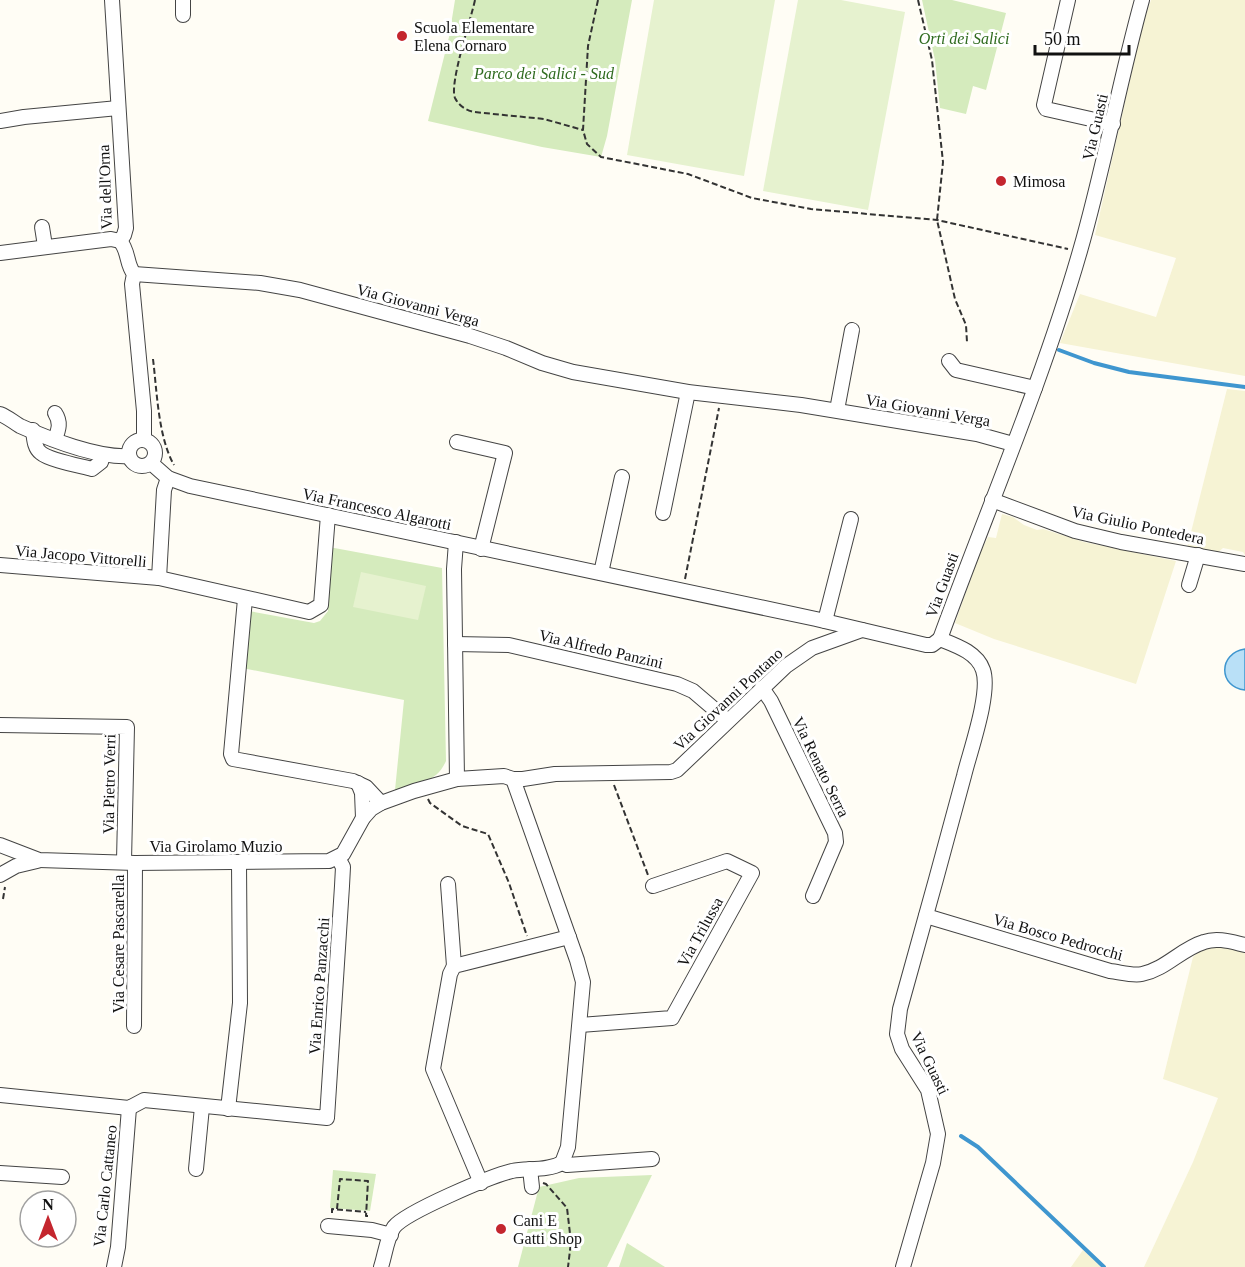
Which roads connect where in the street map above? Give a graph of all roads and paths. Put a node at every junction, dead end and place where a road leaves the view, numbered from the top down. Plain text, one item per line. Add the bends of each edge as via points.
1 (112, 0) edge
2 (183, 0) edge
3 (475, 0) edge
4 (598, 0) edge
5 (918, 0) edge
6 (1068, 0) edge
7 (1142, 0) edge
8 (183, 15) dead end
9 (118, 108) junction
10 (0, 121) edge
11 (1113, 124) junction
12 (583, 130) junction
13 (937, 220) junction
14 (42, 227) dead end
15 (120, 241) junction
16 (45, 246) junction
17 (1080, 252) junction
18 (0, 253) edge
19 (134, 274) junction
20 (852, 330) dead end
21 (967, 342) dead end
22 (153, 355) dead end
23 (949, 361) dead end
24 (1035, 388) junction
25 (688, 392) junction
26 (720, 403) dead end
27 (837, 411) junction
28 (55, 413) dead end
29 (3, 415) edge
30 (33, 430) junction
31 (55, 439) junction
32 (144, 440) junction
33 (457, 442) dead end
34 (1013, 444) junction
35 (103, 455) junction
36 (129, 456) junction
37 (151, 463) junction
38 (175, 475) junction
39 (622, 477) dead end
40 (992, 500) junction
41 (663, 513) dead end
42 (328, 515) junction
43 (851, 519) dead end
44 (456, 542) junction
45 (481, 549) junction
46 (1198, 555) junction
47 (1245, 564) edge
48 (0, 565) edge
49 (601, 573) junction
50 (159, 578) junction
51 (684, 582) dead end
52 (1189, 585) dead end
53 (245, 599) junction
54 (825, 621) junction
55 (862, 630) junction
56 (940, 639) junction
57 (455, 644) junction
58 (762, 688) junction
59 (727, 720) junction
60 (0, 725) edge
61 (614, 774) junction
62 (457, 779) junction
63 (513, 779) junction
64 (358, 783) junction
65 (428, 799) dead end
66 (381, 803) junction
67 (363, 818) junction
68 (0, 845) edge
69 (338, 858) junction
70 (39, 860) junction
71 (129, 862) junction
72 (239, 863) junction
73 (0, 875) edge
74 (448, 884) dead end
75 (652, 886) joint
76 (813, 896) dead end
77 (926, 916) junction
78 (569, 937) junction
79 (1245, 945) edge
80 (531, 947) junction
81 (454, 966) junction
82 (580, 1025) junction
83 (134, 1026) dead end
84 (0, 1095) edge
85 (202, 1107) junction
86 (129, 1108) junction
87 (228, 1109) junction
88 (327, 1118) joint
89 (652, 1159) dead end
90 (562, 1163) junction
91 (196, 1169) dead end
92 (0, 1173) edge
93 (62, 1177) dead end
94 (531, 1179) junction
95 (481, 1183) junction
96 (337, 1209) junction
97 (366, 1212) junction
98 (375, 1217) dead end
99 (329, 1226) joint
100 (391, 1235) junction
101 (114, 1267) edge
102 (381, 1267) edge
103 (568, 1267) edge
104 (903, 1267) edge

1 - 9 street, Via dell'Orna
2 - 8 street
3 - 12 path via 454,81 455,98 460,105 474,112 544,119
4 - 12 path via 588,46
5 - 13 path via 932,60 943,162
6 - 11 street via 1044,105 1046,109
7 - 11 street, Via Guasti
9 - 10 street
9 - 15 street, Via dell'Orna via 126,228
11 - 17 street, Via Guasti
12 - 13 path via 587,144 601,157 688,174 752,198 811,209
13 - 17 path
13 - 21 path via 955,299 966,325
14 - 16 street
15 - 16 street
15 - 19 street, Via dell'Orna
16 - 18 street
17 - 24 street, Via Guasti
19 - 25 street, Via Giovanni Verga via 249,282 300,290 470,336 573,372
19 - 32 street, Via dell'Orna
20 - 27 street
22 - 38 path via 161,423
23 - 24 street via 956,370
24 - 34 street, Via Guasti
25 - 27 street, Via Giovanni Verga
25 - 41 street
26 - 51 path
27 - 34 street, Via Giovanni Verga via 977,434
28 - 31 street via 59,419
29 - 30 street
30 - 31 street
30 - 35 street via 35,445 41,453 66,462 92,469
31 - 35 street
32 - 36 street via 134,442
32 - 37 street, Via dell'Orna via 155,449
33 - 45 street via 505,453
34 - 40 street, Via Guasti
35 - 36 street
36 - 37 street via 141,466
37 - 38 street, Via Francesco Algarotti
38 - 42 street, Via Francesco Algarotti via 182,485
38 - 50 street via 164,490
39 - 49 street
40 - 46 street, Via Giulio Pontedera via 1076,531
40 - 56 street, Via Guasti
42 - 44 street, Via Francesco Algarotti
42 - 53 street, Via Jacopo Vittorelli via 321,605 309,612
43 - 54 street
44 - 45 street, Via Francesco Algarotti
44 - 57 street
45 - 49 street, Via Francesco Algarotti
46 - 47 street, Via Giulio Pontedera
46 - 52 street
48 - 50 street, Via Jacopo Vittorelli
49 - 54 street, Via Francesco Algarotti
50 - 53 street, Via Jacopo Vittorelli
53 - 64 street via 233,759
54 - 55 street, Via Francesco Algarotti
55 - 56 street, Via Francesco Algarotti via 926,645
55 - 58 street, Via Giovanni Pontano via 812,648
56 - 77 street, Via Guasti via 975,657 984,671 985,683
57 - 59 street, Via Alfredo Panzini via 509,645 676,684 693,691
57 - 62 street
58 - 59 street, Via Giovanni Pontano
58 - 76 street, Via Renato Serra via 835,833 836,842
59 - 61 street, Via Giovanni Pontano via 676,770 664,774
60 - 71 street, Via Pietro Verri via 127,727
61 - 63 street, Via Giovanni Pontano
61 - 75 path via 614,784
62 - 63 street, Via Giovanni Pontano
62 - 66 street, Via Giovanni Pontano
63 - 78 street
64 - 66 street
64 - 67 street
65 - 80 path via 462,826 488,834
66 - 67 street
67 - 69 street
68 - 70 street, Via Girolamo Muzio
69 - 72 street, Via Girolamo Muzio via 320,862
69 - 88 street, Via Enrico Panzacchi via 343,867
70 - 71 street, Via Girolamo Muzio
70 - 73 street
71 - 72 street, Via Girolamo Muzio
71 - 83 street, Via Cesare Pascarella
72 - 87 street via 240,1003
74 - 81 street
75 - 82 street, Via Trilussa via 727,861 752,873 672,1018
77 - 79 street, Via Bosco Pedrocchi via 1110,971 1140,975 1160,969 1205,941
77 - 104 street, Via Guasti via 900,1009 897,1034 928,1090 938,1134
78 - 80 street
78 - 82 street via 583,982
80 - 81 street
81 - 95 street via 433,1069
82 - 90 street via 568,1147
84 - 86 street, Via Carlo Cattaneo
85 - 86 street, Via Carlo Cattaneo via 144,1100
85 - 87 street, Via Carlo Cattaneo
85 - 91 street
86 - 101 street, Via Carlo Cattaneo
87 - 88 street, Via Carlo Cattaneo
89 - 90 street
90 - 94 street
92 - 93 street
94 - 95 street via 510,1172
94 - 103 path via 546,1184 567,1208 571,1242
95 - 100 street via 407,1216
96 - 97 path
96 - 97 path via 340,1179 368,1181
96 - 99 path via 332,1209
97 - 98 path via 366,1216
99 - 100 street
100 - 102 street

